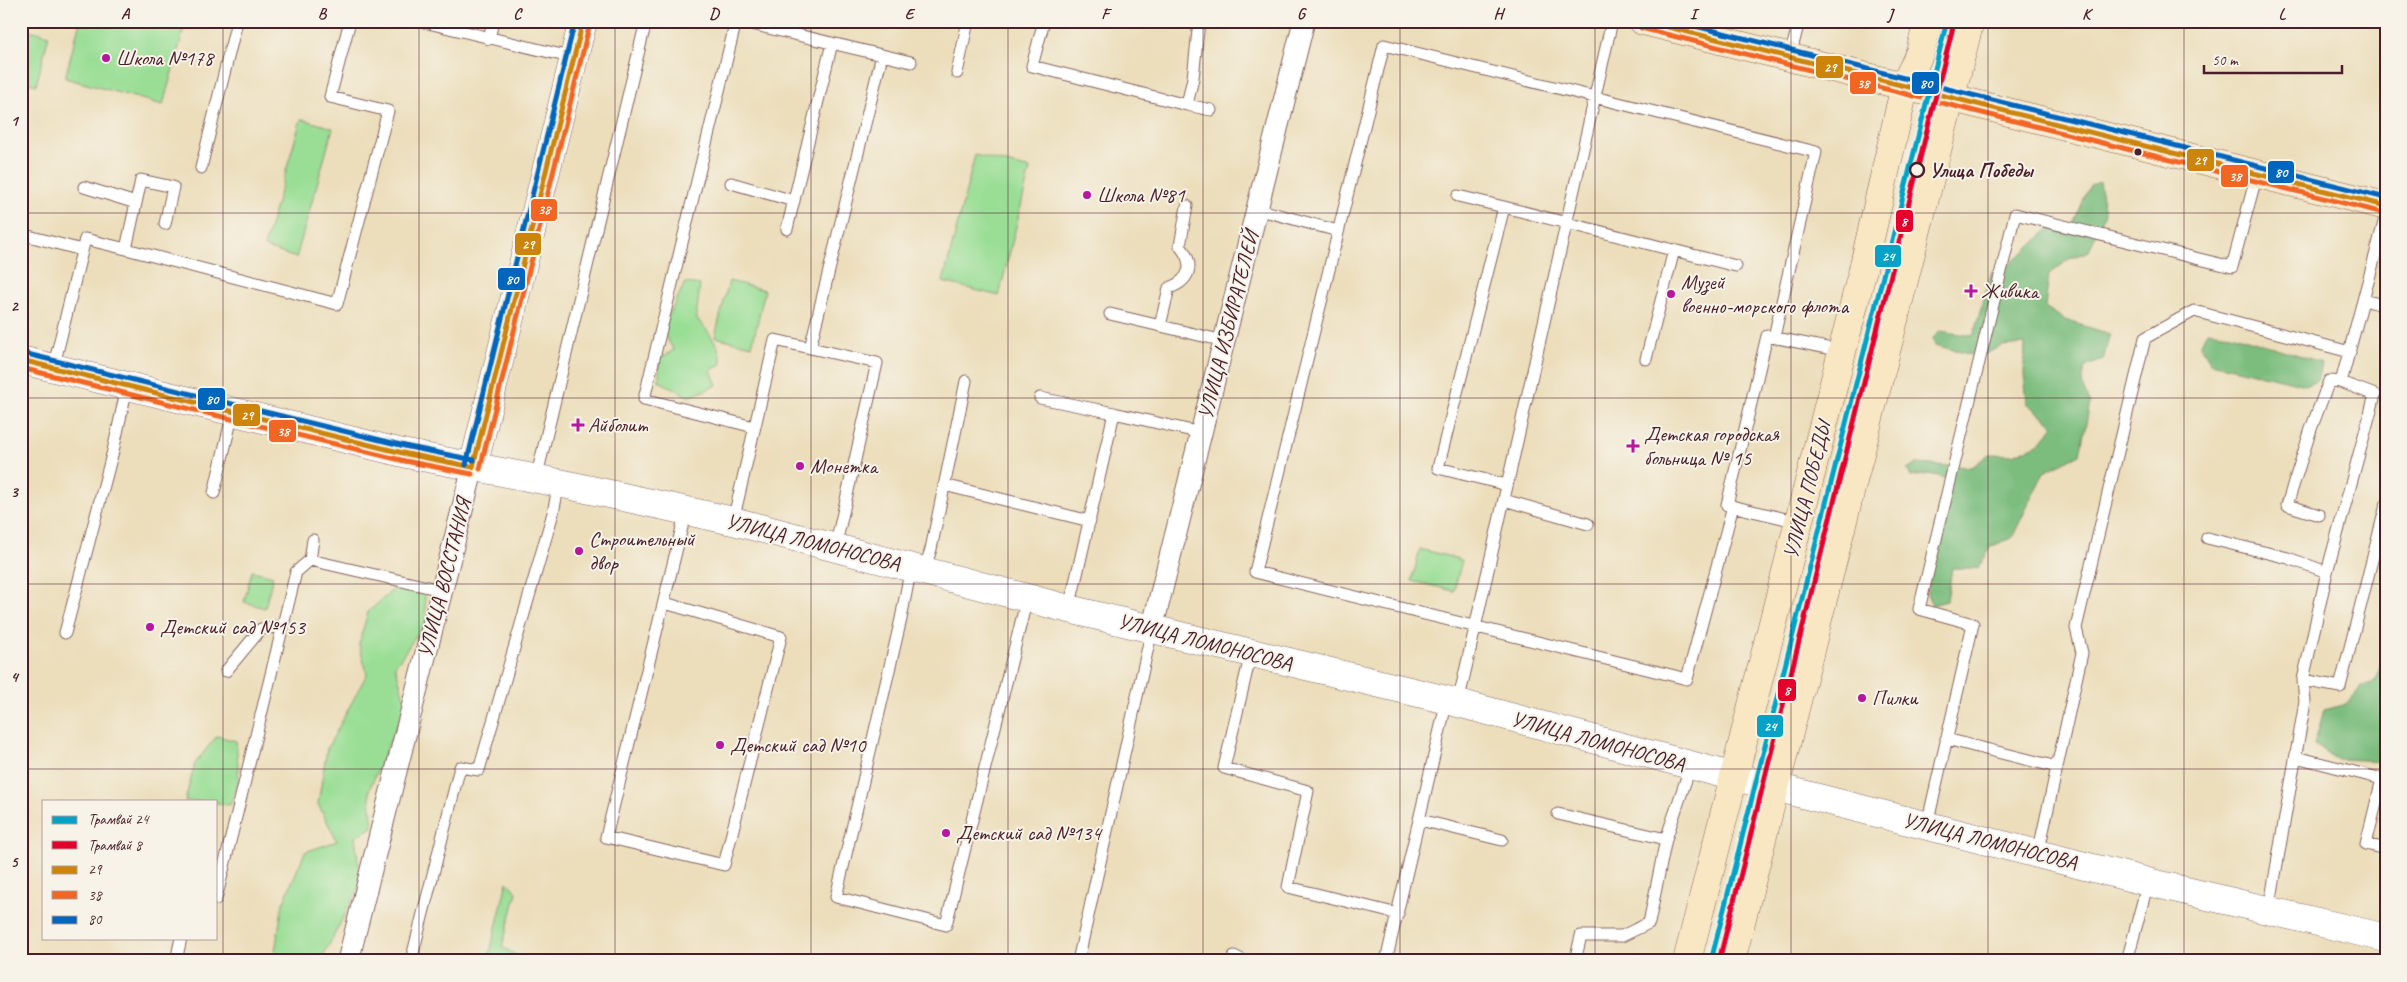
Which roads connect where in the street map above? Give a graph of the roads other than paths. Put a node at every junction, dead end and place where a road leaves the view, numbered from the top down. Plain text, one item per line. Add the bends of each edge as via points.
1 (237, 21) edge
2 (350, 21) edge
3 (420, 21) edge
4 (493, 21) edge
5 (583, 21) edge
6 (646, 21) edge
7 (738, 21) edge
8 (968, 21) edge
9 (1044, 21) edge
10 (1199, 21) edge
11 (1304, 21) edge
12 (1612, 21) edge
13 (1798, 21) edge
14 (1928, 21) edge
15 (1970, 21) edge
16 (1655, 23) edge
17 (489, 39) junction
18 (832, 43) junction
19 (882, 55) junction
20 (1790, 57) junction
21 (574, 58) junction
22 (911, 62) dead end
23 (957, 73) dead end
24 (1905, 86) junction
25 (1595, 97) junction
26 (1951, 97) junction
27 (1187, 105) junction
28 (1210, 110) dead end
29 (201, 168) dead end
30 (2257, 173) junction
31 (731, 183) dead end
32 (84, 187) dead end
33 (1458, 196) dead end
34 (794, 201) junction
35 (136, 203) junction
36 (1187, 206) dead end
37 (2386, 206) edge
38 (1504, 207) junction
39 (1257, 209) junction
40 (2386, 215) edge
41 (1566, 223) junction
42 (165, 224) dead end
43 (787, 229) dead end
44 (1338, 231) junction
45 (21, 234) edge
46 (126, 249) junction
47 (82, 250) junction
48 (1674, 250) junction
49 (1736, 266) dead end
50 (2364, 300) junction
51 (2386, 306) edge
52 (1110, 314) dead end
53 (1160, 326) junction
54 (1774, 337) junction
55 (1224, 341) junction
56 (810, 348) junction
57 (1842, 351) junction
58 (2350, 352) junction
59 (1646, 359) dead end
60 (21, 360) edge
61 (53, 369) junction
62 (966, 381) dead end
63 (2341, 382) junction
64 (127, 387) junction
65 (1040, 398) dead end
66 (233, 412) junction
67 (1114, 413) junction
68 (754, 427) junction
69 (1201, 433) junction
70 (473, 467) junction
71 (547, 481) junction
72 (944, 485) junction
73 (1507, 485) junction
74 (214, 492) dead end
75 (1504, 500) junction
76 (2386, 505) edge
77 (1733, 506) junction
78 (686, 511) junction
79 (2318, 514) dead end
80 (733, 521) junction
81 (1090, 521) junction
82 (1799, 522) junction
83 (1588, 524) dead end
84 (2207, 538) dead end
85 (313, 540) dead end
86 (835, 548) junction
87 (310, 560) junction
88 (918, 569) junction
89 (2327, 572) junction
90 (441, 590) junction
91 (1027, 598) junction
92 (665, 603) junction
93 (1069, 609) junction
94 (282, 626) junction
95 (1475, 626) junction
96 (1152, 629) junction
97 (65, 633) dead end
98 (1251, 654) junction
99 (226, 671) dead end
100 (2303, 680) junction
101 (1453, 702) junction
102 (1946, 739) junction
103 (2296, 757) junction
104 (1690, 766) junction
105 (2057, 767) junction
106 (1734, 777) junction
107 (2384, 780) edge
108 (1776, 787) junction
109 (1558, 814) dead end
110 (1420, 820) junction
111 (1927, 825) junction
112 (1666, 839) junction
113 (1502, 840) dead end
114 (2386, 849) edge
115 (2038, 854) junction
116 (2148, 882) junction
117 (218, 891) edge
118 (2269, 910) junction
119 (1398, 914) junction
120 (2386, 938) edge
121 (181, 940) edge
122 (176, 961) edge
123 (348, 961) edge
124 (411, 961) edge
125 (1078, 961) edge
126 (1386, 961) edge
127 (1575, 961) edge
128 (1687, 961) edge
129 (1731, 961) edge
130 (2127, 961) edge

1 - 29 lane
2 - 46 lane via 330,97 388,111 337,304
3 - 17 lane
4 - 17 lane
5 - 21 street, УЛИЦА ВОССТАНИЯ
6 - 71 lane
7 - 18 lane
7 - 68 lane via 644,399
8 - 23 lane
9 - 27 lane via 1032,66
10 - 27 lane
11 - 39 street, УЛИЦА ИЗБИРАТЕЛЕЙ
12 - 25 lane
13 - 20 lane
14 - 24 main road, УЛИЦА ПОБЕДЫ via 1920,52
15 - 26 main road, УЛИЦА ПОБЕДЫ
16 - 20 main road
17 - 21 lane
18 - 19 lane
18 - 34 lane
19 - 22 lane
19 - 56 lane
20 - 24 main road
21 - 70 street, УЛИЦА ВОССТАНИЯ
24 - 26 main road
24 - 57 main road, УЛИЦА ПОБЕДЫ
25 - 41 lane
25 - 44 lane via 1384,45
25 - 54 lane via 1816,152
26 - 30 main road
26 - 108 main road, УЛИЦА ПОБЕДЫ
27 - 28 lane
30 - 37 main road
30 - 102 lane via 2232,267 2015,214 1919,609 1973,624
31 - 34 lane
32 - 35 lane
33 - 38 lane
34 - 43 lane
35 - 42 lane via 141,180 173,187
35 - 46 lane
36 - 53 lane via 1180,246 1186,254 1189,271 1185,279 1169,288
38 - 41 lane
38 - 73 lane via 1438,468
39 - 44 lane
39 - 55 street, УЛИЦА ИЗБИРАТЕЛЕЙ
40 - 50 lane
41 - 48 lane
41 - 73 lane
44 - 95 lane via 1255,572
45 - 47 lane
46 - 47 lane via 85,238
47 - 61 lane
48 - 49 lane
48 - 59 lane
50 - 51 lane
50 - 58 lane
52 - 53 lane
53 - 55 lane
54 - 57 lane
54 - 77 lane via 1767,336 1766,340 1727,505
55 - 69 street, УЛИЦА ИЗБИРАТЕЛЕЙ
56 - 68 lane via 775,340
56 - 86 lane via 877,363
57 - 82 main road, УЛИЦА ПОБЕДЫ
58 - 63 lane
58 - 105 lane via 2194,311 2145,338 2076,628 2082,653
60 - 61 street, УЛИЦА ЛОМОНОСОВА
61 - 64 street, УЛИЦА ЛОМОНОСОВА
62 - 72 lane
63 - 79 lane via 2330,381 2287,505
63 - 89 lane via 2375,395
64 - 66 street, УЛИЦА ЛОМОНОСОВА
64 - 97 lane
65 - 67 lane
66 - 70 street, УЛИЦА ЛОМОНОСОВА
66 - 74 lane
67 - 69 lane
67 - 81 lane
68 - 80 lane
69 - 96 street, УЛИЦА ИЗБИРАТЕЛЕЙ
70 - 71 street, УЛИЦА ЛОМОНОСОВА
70 - 90 street, УЛИЦА ВОССТАНИЯ
71 - 78 street, УЛИЦА ЛОМОНОСОВА
71 - 124 lane via 553,513 479,770 460,767
72 - 81 lane
72 - 88 lane
73 - 75 lane
75 - 83 lane
75 - 95 lane
76 - 100 lane via 2340,687
77 - 82 lane
77 - 95 lane via 1687,679
78 - 80 street, УЛИЦА ЛОМОНОСОВА
78 - 92 lane
80 - 86 street, УЛИЦА ЛОМОНОСОВА
81 - 93 lane
82 - 106 main road, УЛИЦА ПОБЕДЫ
84 - 89 lane via 2288,558
85 - 87 lane
86 - 88 street, УЛИЦА ЛОМОНОСОВА
87 - 90 lane
87 - 94 lane via 296,572
88 - 91 street, УЛИЦА ЛОМОНОСОВА
88 - 91 lane via 901,620 836,897 946,924
89 - 100 lane
90 - 123 street, УЛИЦА ВОССТАНИЯ
91 - 93 street, УЛИЦА ЛОМОНОСОВА
92 - 92 lane via 606,837 724,865 781,637
93 - 96 street, УЛИЦА ЛОМОНОСОВА
94 - 99 lane via 261,629
94 - 117 lane
95 - 101 lane
96 - 98 street, УЛИЦА ЛОМОНОСОВА
96 - 125 lane
98 - 101 street, УЛИЦА ЛОМОНОСОВА
98 - 119 lane via 1224,768 1308,791 1288,886
100 - 103 lane via 2305,702
101 - 104 street, УЛИЦА ЛОМОНОСОВА
101 - 110 lane
102 - 105 lane
102 - 111 lane
103 - 107 lane
103 - 118 lane
104 - 106 street, УЛИЦА ЛОМОНОСОВА
104 - 112 lane
105 - 115 lane
106 - 108 street, УЛИЦА ЛОМОНОСОВА
106 - 128 main road, УЛИЦА ПОБЕДЫ
107 - 114 lane via 2366,844
108 - 111 street, УЛИЦА ЛОМОНОСОВА
108 - 129 main road, УЛИЦА ПОБЕДЫ
109 - 112 lane
110 - 113 lane
110 - 119 lane
111 - 115 street, УЛИЦА ЛОМОНОСОВА
112 - 127 lane via 1649,923 1622,936 1581,936
115 - 116 street, УЛИЦА ЛОМОНОСОВА
116 - 118 street, УЛИЦА ЛОМОНОСОВА
116 - 130 lane
118 - 120 street, УЛИЦА ЛОМОНОСОВА
119 - 126 lane
121 - 122 lane

